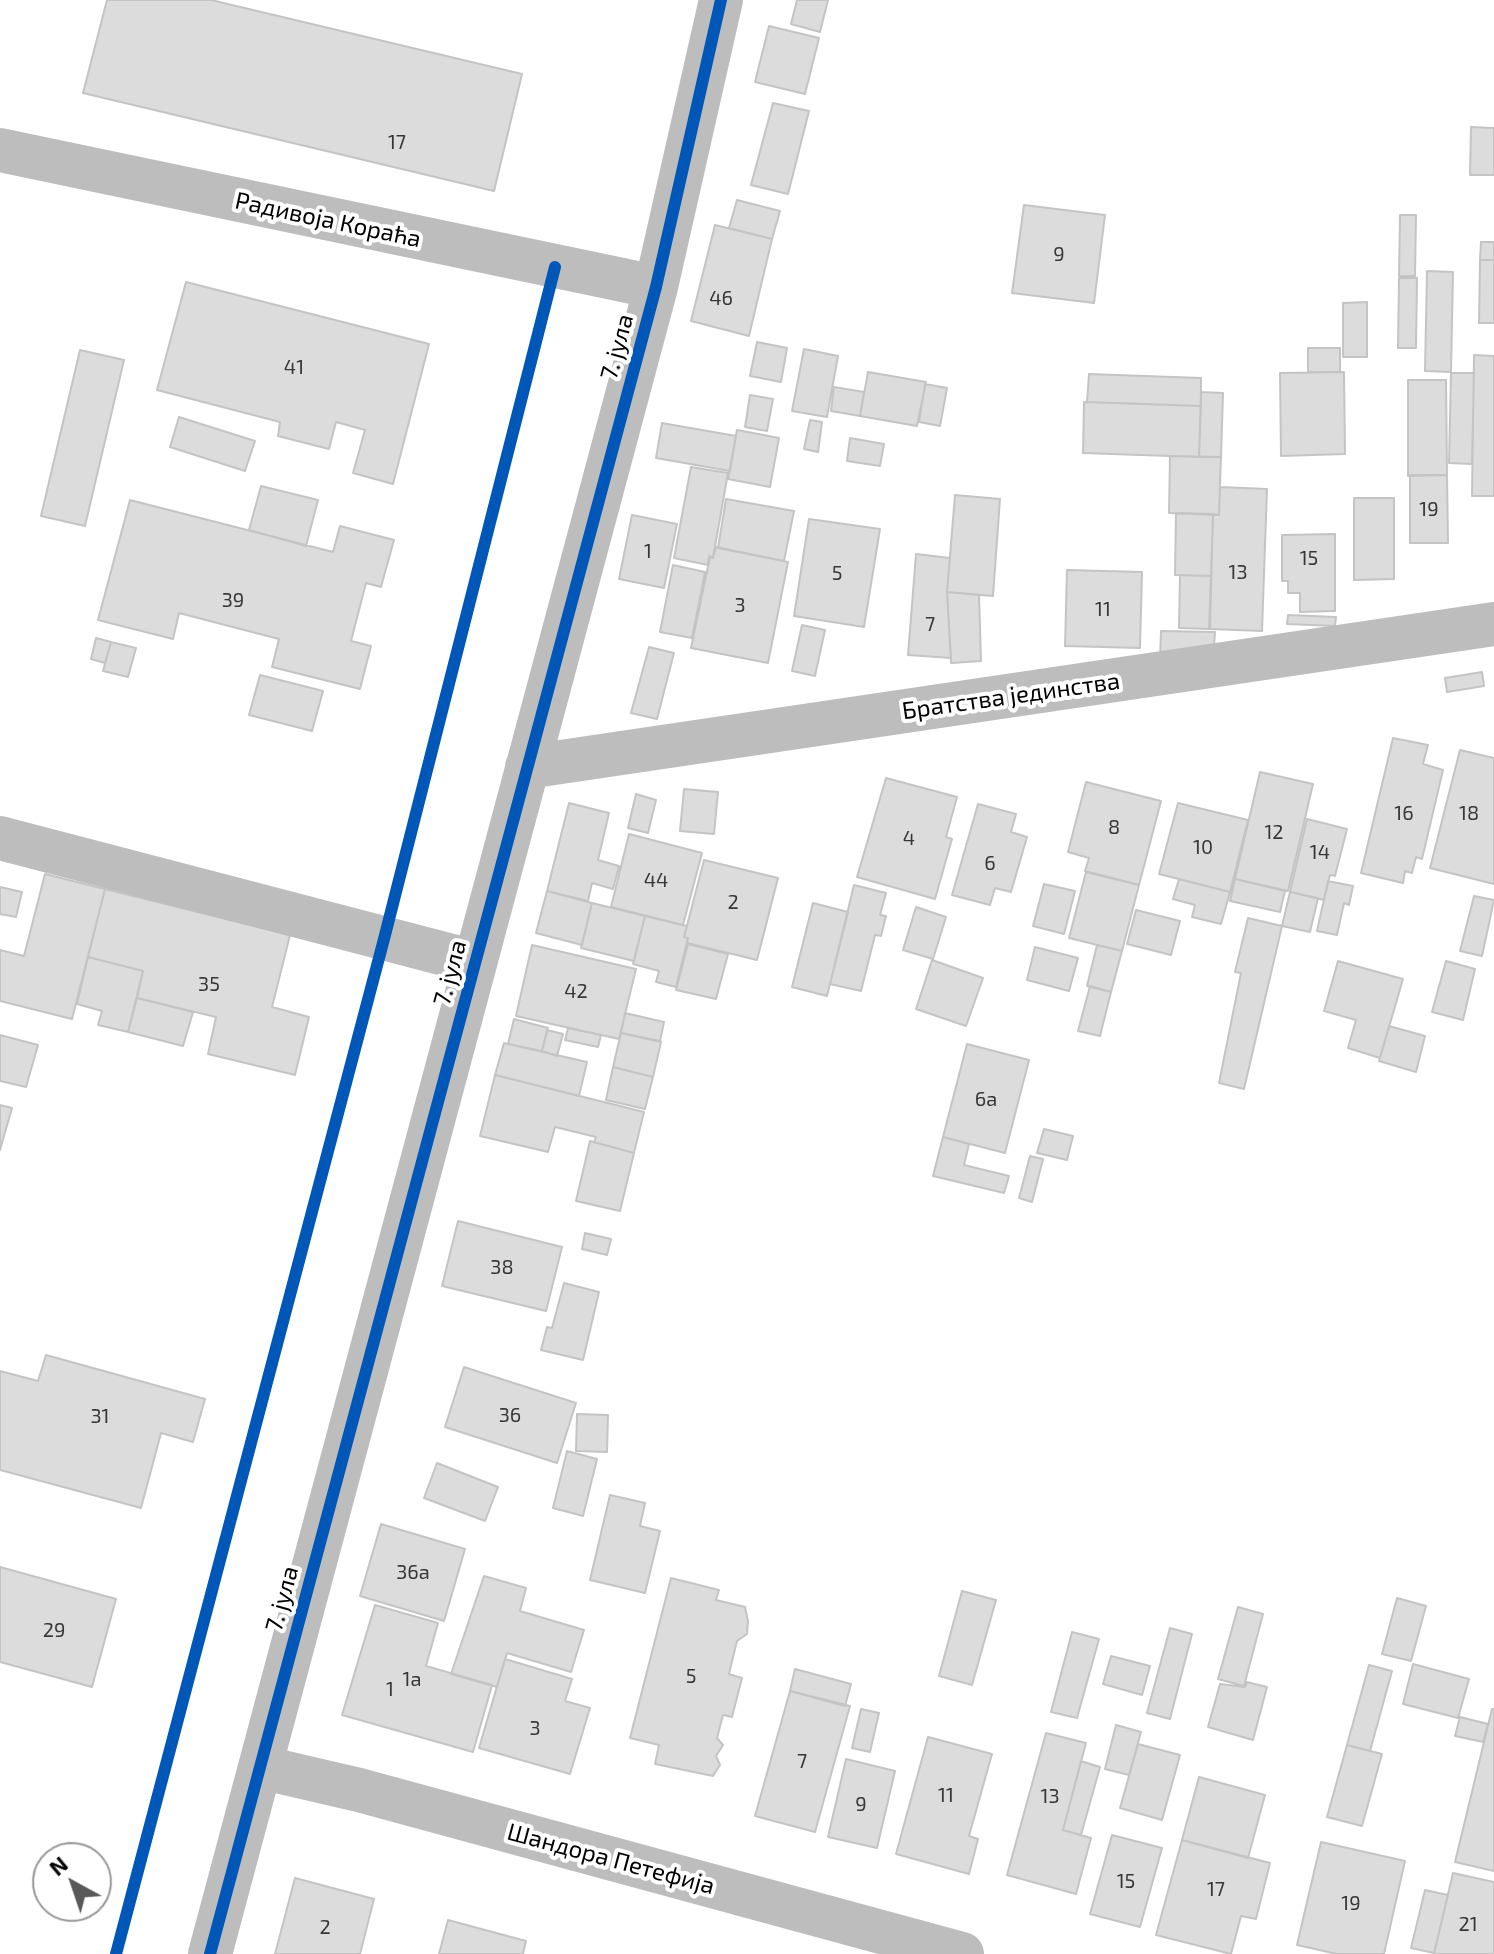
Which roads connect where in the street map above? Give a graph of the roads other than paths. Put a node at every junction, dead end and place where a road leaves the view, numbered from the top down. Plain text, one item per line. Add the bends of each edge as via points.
1 (721, 0) edge
2 (0, 150) edge
3 (656, 287) junction
4 (1494, 624) edge
5 (527, 767) junction
6 (0, 838) edge
7 (475, 962) junction
8 (260, 1767) junction
9 (210, 1954) edge
10 (962, 1954) edge

1 - 3 street, 7. јула
2 - 3 street, Радивоја Кораћа
3 - 5 street, 7. јула
4 - 5 street, Братства јединства
5 - 7 street, 7. јула
6 - 7 street
7 - 8 street, 7. јула
8 - 9 street, 7. јула
8 - 10 street, Шандора Петефија

